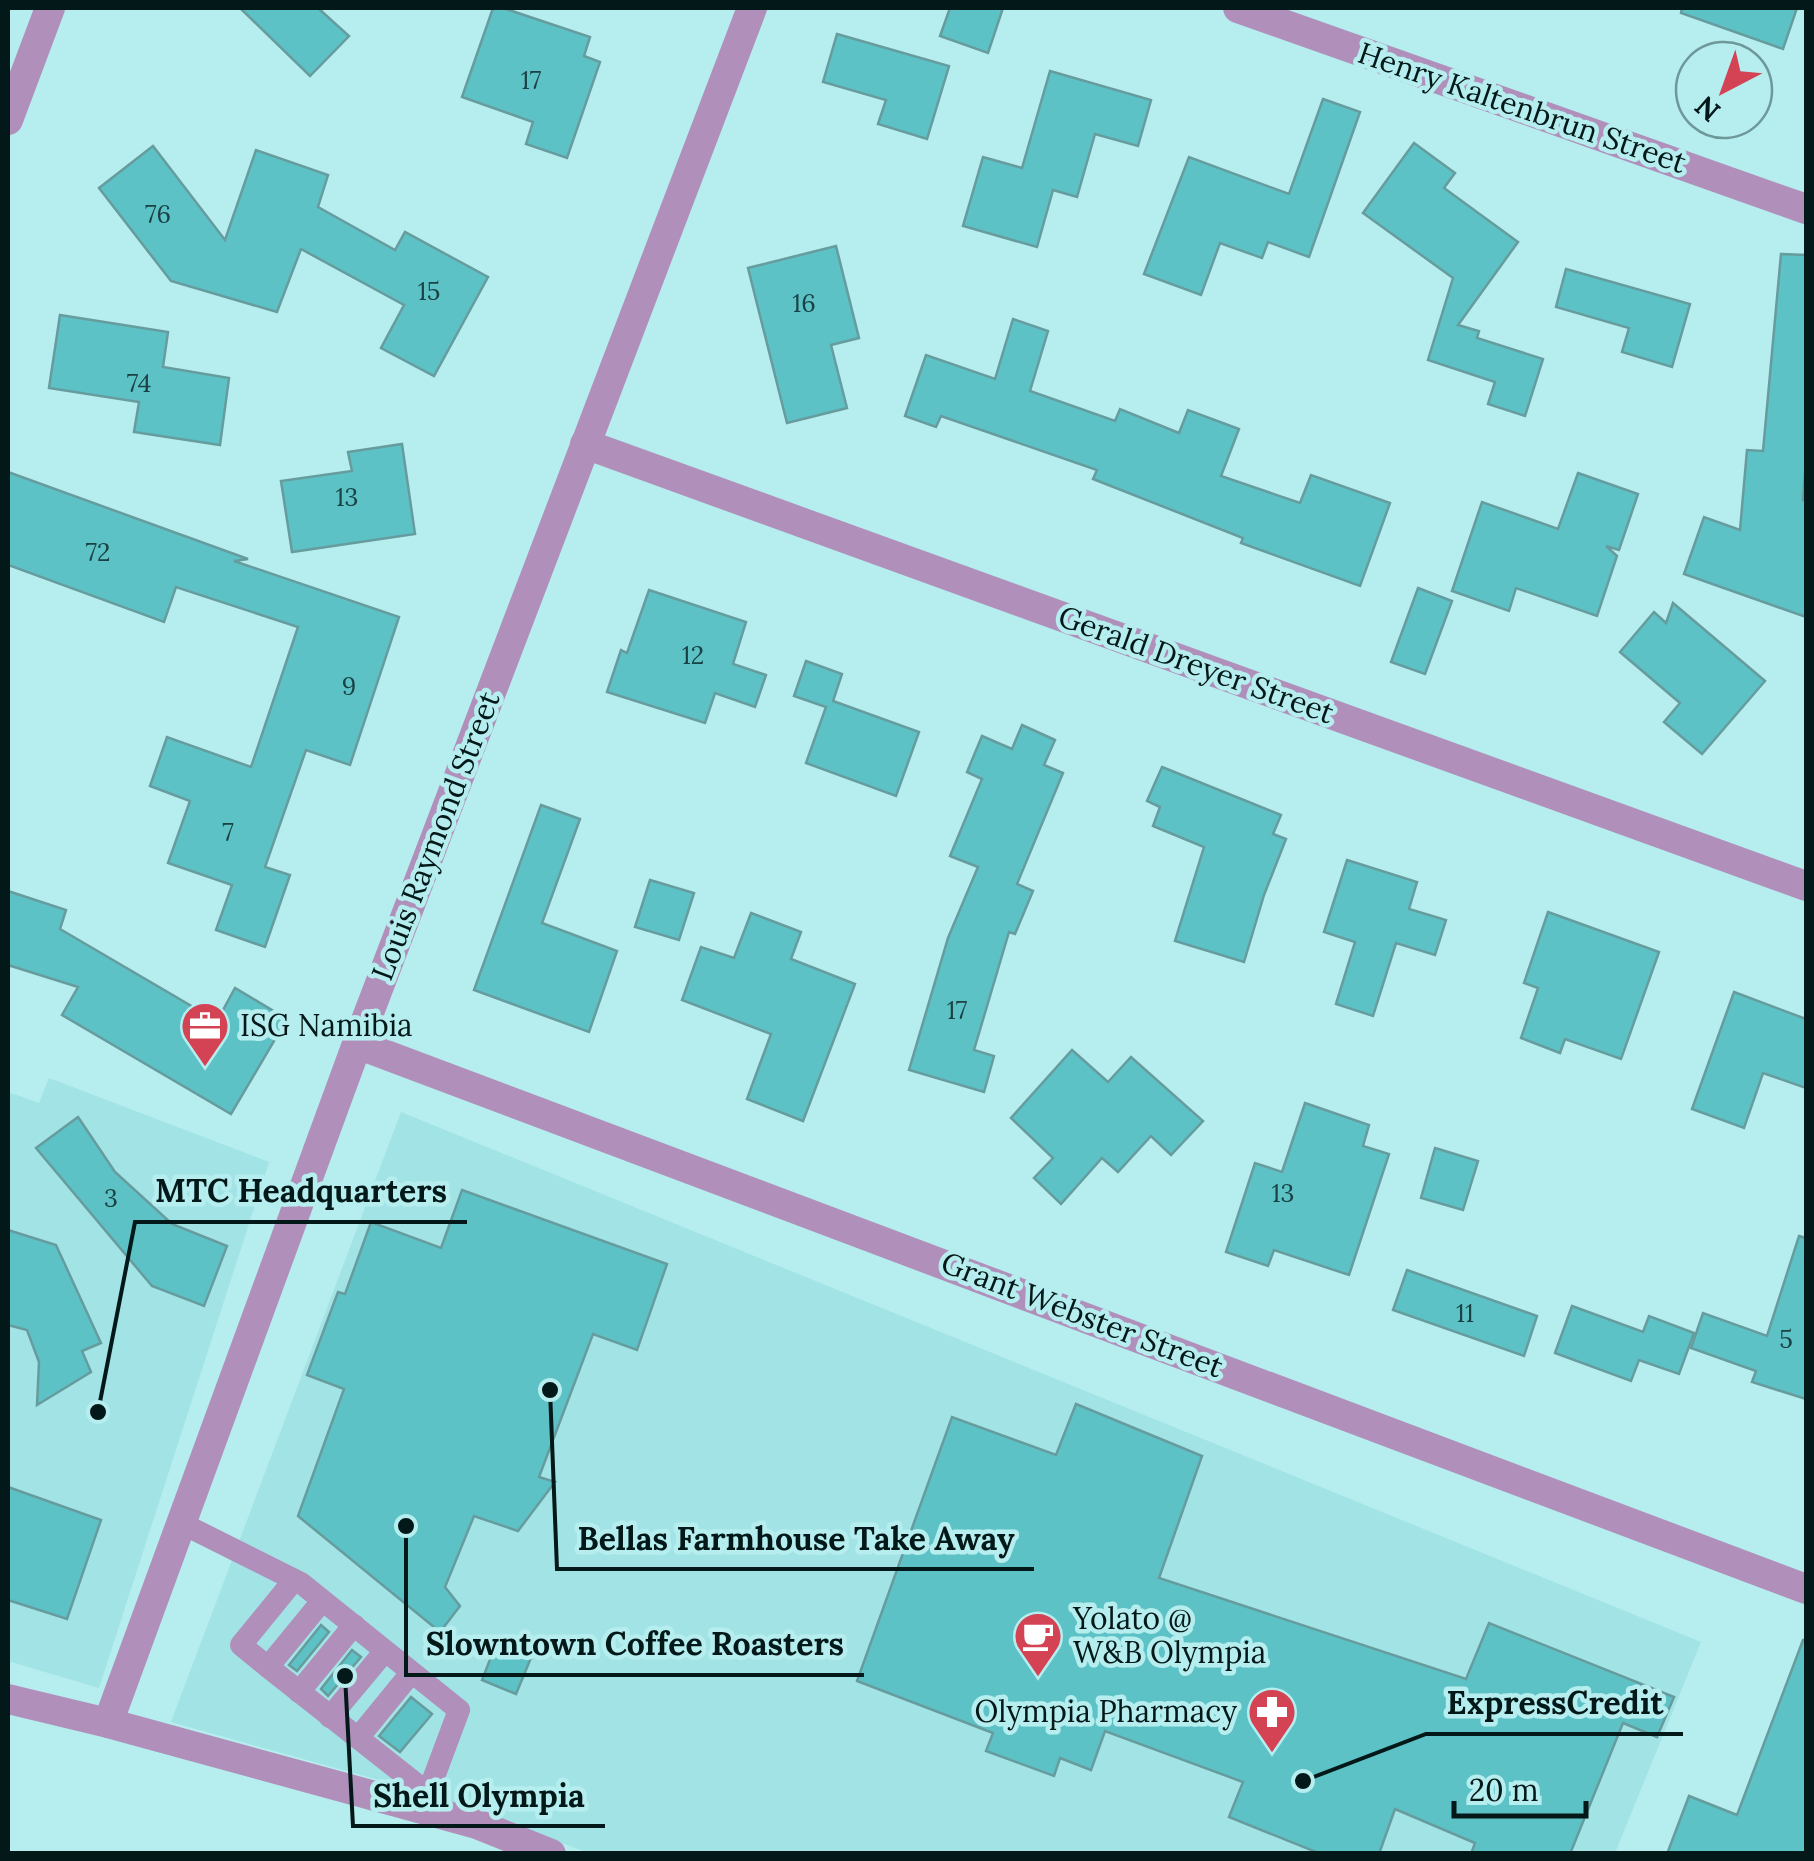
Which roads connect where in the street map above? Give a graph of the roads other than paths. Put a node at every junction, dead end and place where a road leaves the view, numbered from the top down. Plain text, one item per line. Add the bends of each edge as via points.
1 (50, 8) edge
2 (752, 8) edge
3 (1238, 8) edge
4 (8, 120) edge
5 (1806, 209) edge
6 (585, 444) junction
7 (1806, 886) edge
8 (357, 1044) junction
9 (182, 1523) junction
10 (294, 1580) junction
11 (1806, 1588) edge
12 (322, 1600) junction
13 (354, 1625) junction
14 (385, 1651) junction
15 (268, 1667) junction
16 (412, 1674) junction
17 (298, 1692) junction
18 (8, 1699) edge
19 (330, 1717) junction
20 (108, 1723) junction
21 (358, 1738) junction
22 (426, 1802) junction
23 (550, 1854) edge

1 - 4 street
2 - 6 street, Louis Raymond Street
3 - 5 street, Henry Kaltenbrun Street
6 - 7 street, Gerald Dreyer Street
6 - 8 street, Louis Raymond Street
8 - 9 street, Louis Raymond Street
8 - 11 street, Grant Webster Street
9 - 10 lane
9 - 20 street, Louis Raymond Street
10 - 12 lane
10 - 15 lane via 241,1645
12 - 13 lane
12 - 15 lane
13 - 14 lane
13 - 17 lane
14 - 16 lane
14 - 19 lane
15 - 17 lane
16 - 21 lane
16 - 22 lane via 459,1710
17 - 19 lane
18 - 20 street
19 - 21 lane
20 - 22 street
21 - 22 lane
22 - 23 street

